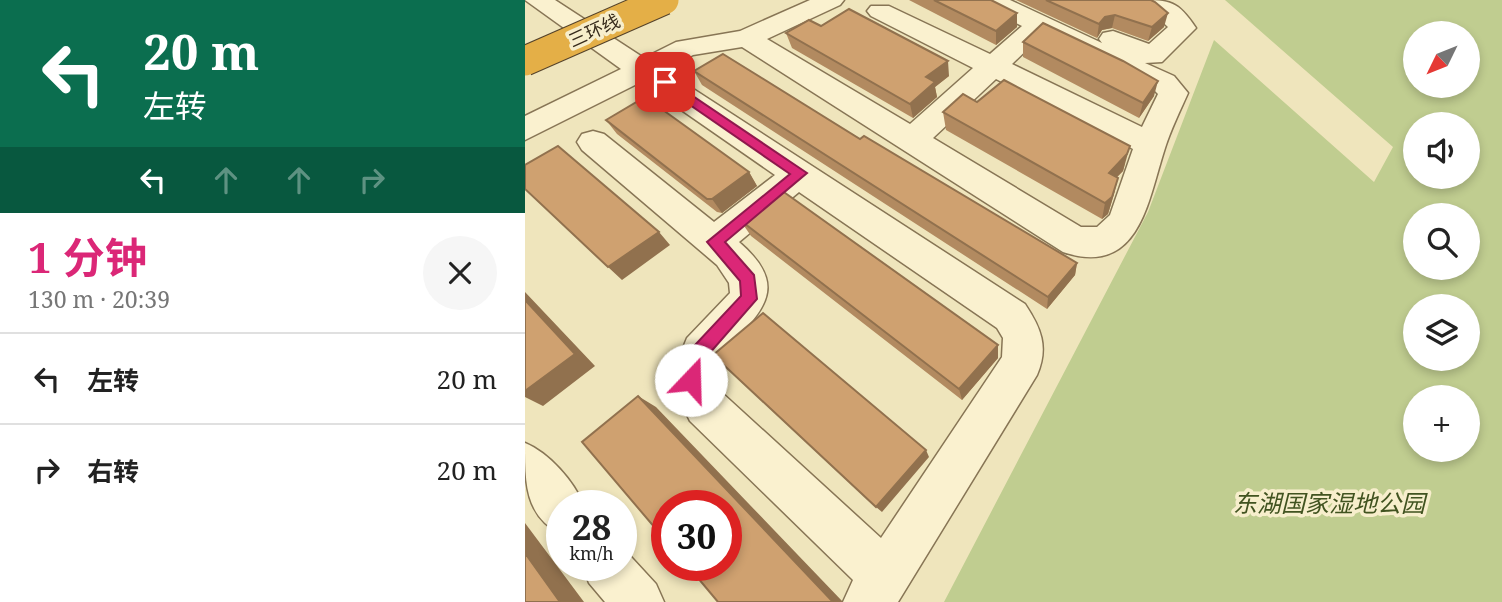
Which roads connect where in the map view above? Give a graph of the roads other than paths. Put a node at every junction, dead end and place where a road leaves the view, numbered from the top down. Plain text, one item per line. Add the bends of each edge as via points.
1 (612, 0) edge
2 (664, 0) edge
3 (831, 0) edge
4 (989, 0) edge
5 (1151, 0) edge
6 (546, 7) edge
7 (880, 10) dead end
8 (1033, 12) edge
9 (525, 37) edge
10 (747, 38) junction
11 (525, 61) edge
12 (992, 66) junction
13 (642, 67) junction
14 (525, 129) edge
15 (912, 140) junction
16 (593, 142) dead end
17 (1150, 144) junction
18 (800, 173) junction
19 (714, 242) junction
20 (525, 466) edge
21 (546, 491) edge
22 (620, 581) edge
23 (878, 589) edge
24 (638, 602) edge

1 - 9 highway, 三环线
2 - 11 highway, 三环线, bridge
3 - 10 street
4 - 8 street
5 - 8 street via 1183,28 1152,56
6 - 13 street
7 - 12 street
8 - 12 street
8 - 17 street via 1164,83 1173,93
10 - 13 street via 686,48
10 - 15 street
12 - 15 street
12 - 17 street
13 - 14 street
13 - 18 street
15 - 17 street via 1076,242 1105,241 1125,222
16 - 19 street
18 - 19 street
18 - 23 street via 1011,316 1023,335 1022,362
19 - 23 street via 748,279 749,299 701,351 691,380 705,406
20 - 21 street
22 - 24 street

